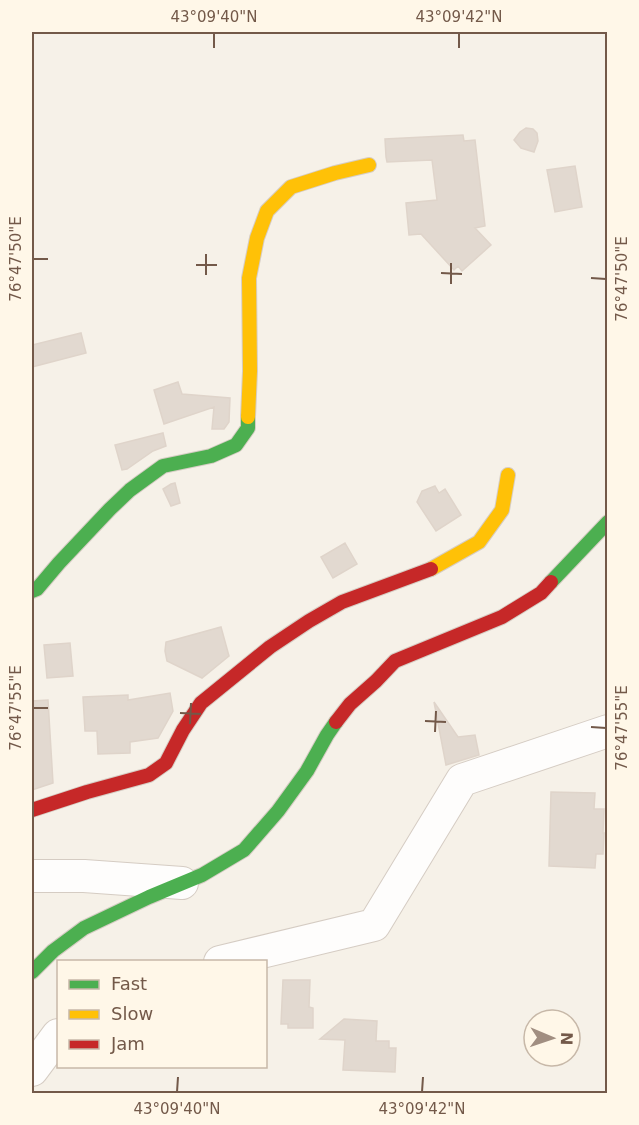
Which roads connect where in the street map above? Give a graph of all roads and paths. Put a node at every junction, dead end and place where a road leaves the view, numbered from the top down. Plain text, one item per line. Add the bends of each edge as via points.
1 (369, 165) dead end
2 (508, 475) dead end
3 (608, 522) edge
4 (32, 591) edge
5 (608, 731) edge
6 (32, 810) edge
7 (32, 876) edge
8 (182, 883) junction
9 (228, 960) edge
10 (32, 972) edge
11 (57, 1036) edge
12 (32, 1070) edge

1 - 4 street via 291,187 267,211 249,278 248,428 236,445 211,456 163,466 149,476 110,509
2 - 6 street via 502,510 478,542 428,570 342,602 270,647 201,703 166,764 149,775
3 - 8 street via 541,593 502,617 395,661 350,704 278,811 244,850
5 - 9 street via 462,780 374,925
7 - 8 street
8 - 10 street via 84,928
11 - 12 street

